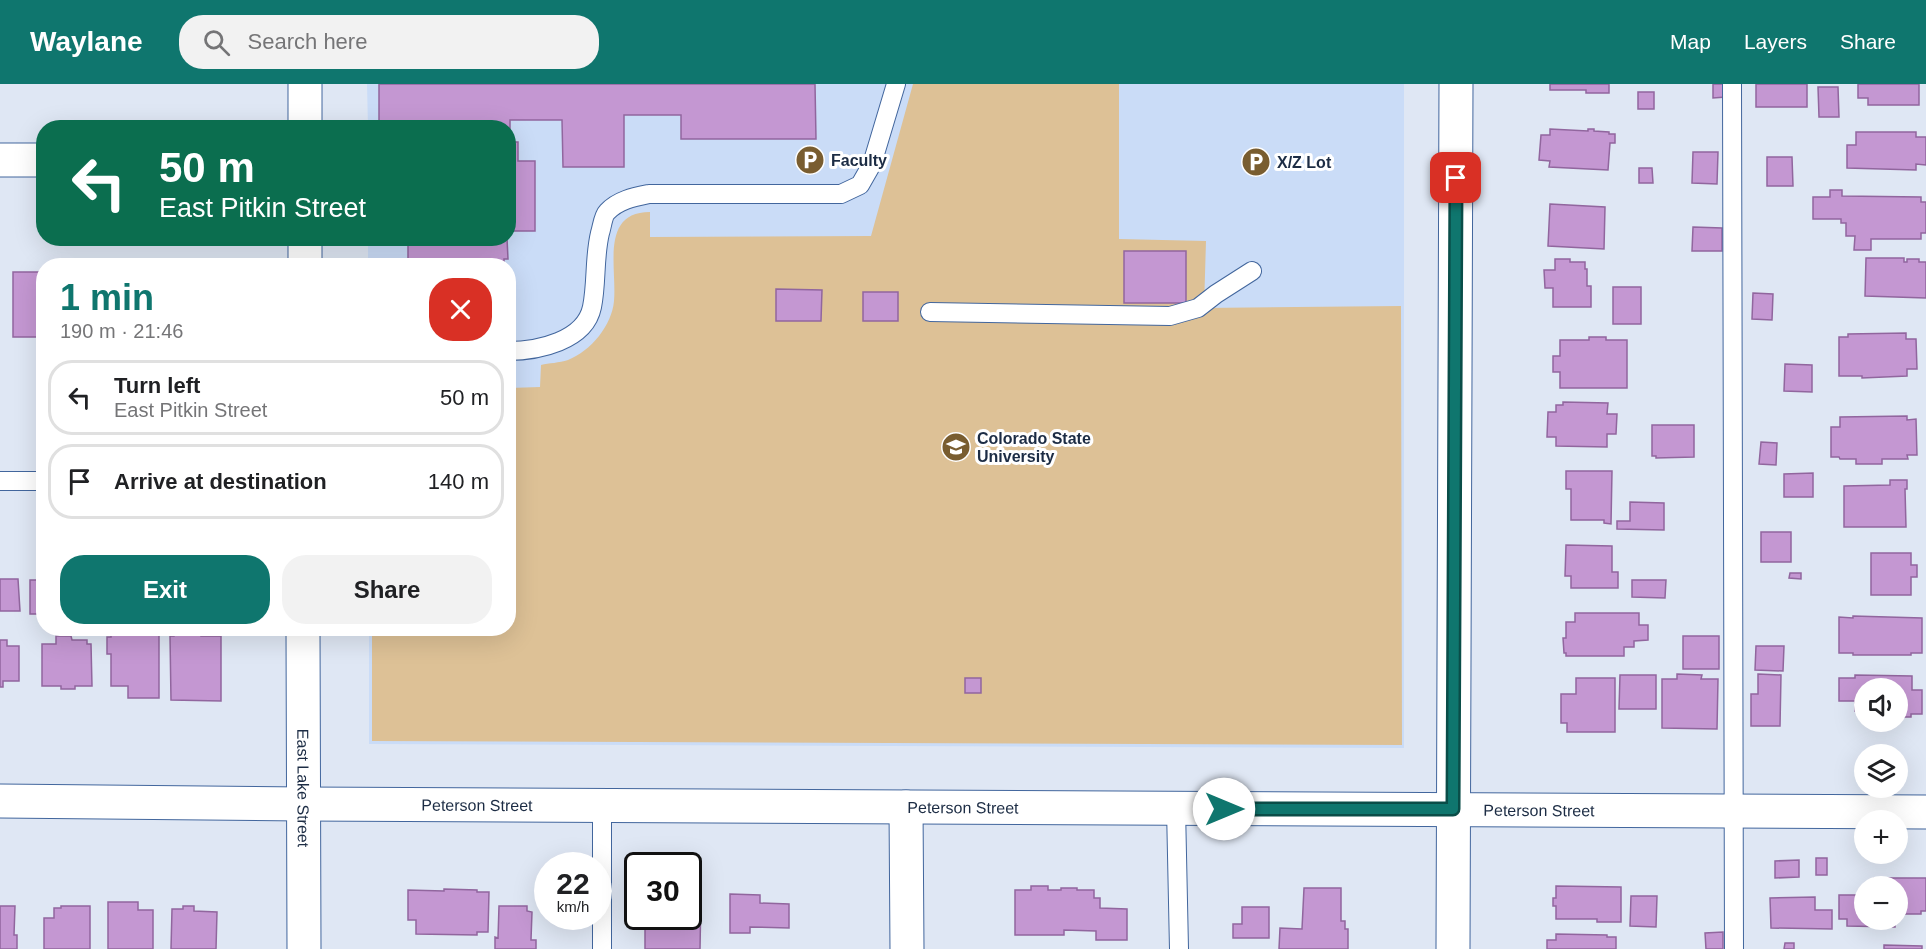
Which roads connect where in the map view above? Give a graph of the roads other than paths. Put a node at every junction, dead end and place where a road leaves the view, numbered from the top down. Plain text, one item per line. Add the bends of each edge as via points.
1 (305, 84) edge
2 (896, 84) edge
3 (1456, 84) edge
4 (1732, 84) edge
5 (305, 120) edge
6 (0, 160) edge
7 (36, 160) edge
8 (1252, 271) dead end
9 (930, 312) dead end
10 (516, 350) edge
11 (0, 481) edge
12 (36, 481) edge
13 (303, 636) edge
14 (0, 801) edge
15 (303, 804) junction
16 (602, 805) junction
17 (906, 807) junction
18 (1176, 808) junction
19 (1453, 809) junction
20 (1734, 811) junction
21 (1926, 812) edge
22 (304, 949) edge
23 (602, 949) edge
24 (907, 949) edge
25 (1179, 949) edge
26 (1453, 949) edge
27 (1734, 949) edge

1 - 5 street
2 - 10 lane via 872,164 860,185 841,194 649,194 624,199 606,213 596,252 592,308 580,329 558,341
3 - 19 street
4 - 20 lane
6 - 7 street
8 - 9 lane via 1198,308 1170,316
11 - 12 lane
13 - 15 street, East Lake Street
14 - 15 street, Peterson Street
15 - 16 street, Peterson Street
15 - 22 street, East Lake Street
16 - 17 street, Peterson Street
16 - 23 lane
17 - 18 street, Peterson Street
17 - 24 street
18 - 19 street, Peterson Street
18 - 25 lane
19 - 20 street, Peterson Street
19 - 26 street
20 - 21 street, Peterson Street
20 - 27 lane

